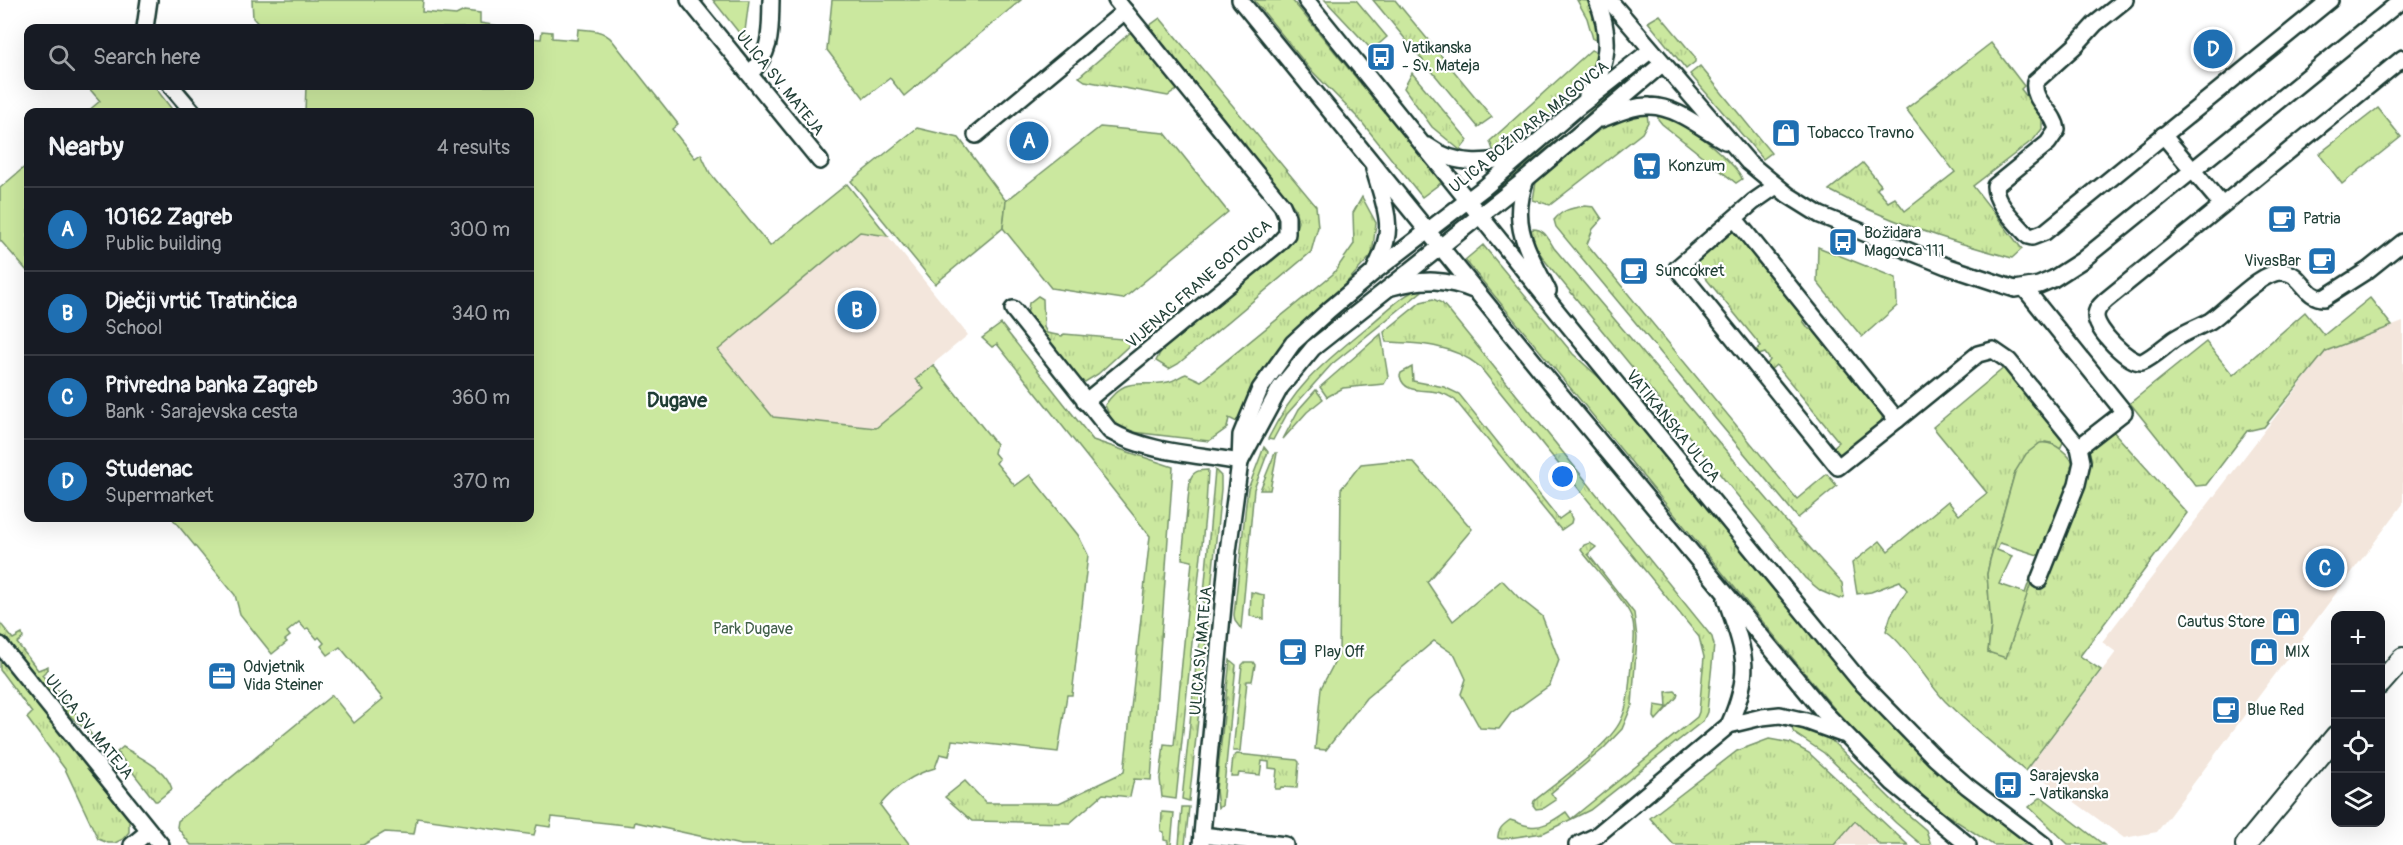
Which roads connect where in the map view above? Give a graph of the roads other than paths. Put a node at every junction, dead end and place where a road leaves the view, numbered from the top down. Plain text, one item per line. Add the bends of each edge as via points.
1 (149, 0) edge
2 (689, 0) edge
3 (771, 0) edge
4 (1240, 0) edge
5 (1306, 0) edge
6 (1597, 0) edge
7 (1609, 0) edge
8 (2125, 0) edge
9 (2330, 0) edge
10 (2402, 0) edge
11 (1120, 5) edge
12 (146, 24) edge
13 (1652, 50) junction
14 (2403, 58) edge
15 (1664, 63) junction
16 (750, 73) junction
17 (174, 90) edge
18 (190, 108) edge
19 (1577, 108) junction
20 (1593, 122) junction
21 (1413, 134) junction
22 (976, 135) dead end
23 (2163, 135) junction
24 (1536, 145) junction
25 (1733, 146) junction
26 (820, 161) dead end
27 (1371, 161) junction
28 (2193, 170) junction
29 (1526, 179) junction
30 (1776, 186) junction
31 (1467, 201) junction
32 (2222, 205) junction
33 (1479, 215) junction
34 (1736, 219) junction
35 (1428, 230) junction
36 (2403, 242) edge
37 (1440, 246) junction
38 (1374, 272) junction
39 (2025, 289) junction
40 (1384, 290) junction
41 (1478, 292) junction
42 (1013, 309) dead end
43 (1560, 315) junction
44 (1085, 402) junction
45 (1897, 420) junction
46 (2079, 447) junction
47 (1240, 462) junction
48 (2039, 580) dead end
49 (1723, 591) junction
50 (0, 645) edge
51 (2403, 658) edge
52 (2385, 678) edge
53 (1729, 725) junction
54 (1845, 735) junction
55 (2331, 742) edge
56 (149, 831) junction
57 (1202, 840) edge
58 (1950, 840) edge
59 (132, 845) edge
60 (161, 845) edge
61 (1285, 845) edge
62 (1577, 845) edge
63 (1968, 845) edge
64 (2044, 845) edge
65 (2246, 845) edge

1 - 12 street
2 - 16 street, ULICA SV. MATEJA
3 - 16 street via 769,43 763,60
4 - 27 street
5 - 21 street, VATIKANSKA ULICA
6 - 19 street via 1607,32 1606,53 1595,85
7 - 13 street
8 - 23 street via 2036,82 2036,98 2057,130 2048,143 1998,182 1995,192 2028,236 2039,235
9 - 23 street
10 - 28 street
11 - 22 street, VIJENAC FRANE GOTOVCA
11 - 44 street, VIJENAC FRANE GOTOVCA via 1282,205 1287,234
13 - 15 street
13 - 19 street, ULICA BOŽIDARA MAGOVCA
14 - 32 street
15 - 20 street
15 - 25 street
16 - 26 street, ULICA SV. MATEJA
17 - 18 street
19 - 24 street, ULICA BOŽIDARA MAGOVCA
20 - 25 street via 1628,109 1654,106 1676,112
20 - 29 street
21 - 24 street via 1448,158 1474,162 1495,161
21 - 31 street, VATIKANSKA ULICA
23 - 28 street
24 - 31 street, ULICA BOŽIDARA MAGOVCA
25 - 30 street
27 - 35 street
27 - 38 street via 1389,228
28 - 32 street
28 - 39 street via 2081,261 2053,279
29 - 33 street
29 - 43 street via 1518,206 1519,227
30 - 34 street
30 - 39 street via 1833,222 1992,283
31 - 33 street, VATIKANSKA ULICA
31 - 35 street, ULICA BOŽIDARA MAGOVCA
32 - 36 street via 2096,311 2099,326 2130,360 2136,363 2149,359 2274,273 2289,273 2311,295 2324,298
33 - 37 street, ULICA SV. MATEJA
33 - 43 street, VATIKANSKA ULICA
34 - 45 street
34 - 45 street via 1677,268 1838,467
35 - 37 street
35 - 38 street, ULICA SV. MATEJA
37 - 40 street, ULICA SV. MATEJA
37 - 41 street
38 - 47 street, ULICA SV. MATEJA via 1307,329 1278,361 1249,413 1241,435
39 - 46 street via 2124,412
40 - 41 street via 1414,281 1435,280
40 - 47 street, ULICA SV. MATEJA via 1300,362 1280,388
41 - 49 street
42 - 44 street
43 - 64 street, VATIKANSKA ULICA via 1882,705 1967,786
44 - 47 street via 1110,431 1124,439
45 - 46 street via 1978,354 1993,350 2009,361
46 - 48 street via 2082,462 2077,484
47 - 57 street, ULICA SV. MATEJA via 1228,551
49 - 53 street via 1745,670 1740,699
49 - 54 street
50 - 56 street, ULICA SV. MATEJA
51 - 52 main road
53 - 54 street via 1780,715
53 - 62 street via 1596,836
54 - 58 street
55 - 65 main road
56 - 59 street
56 - 60 street, ULICA SV. MATEJA
57 - 61 street
58 - 63 street

